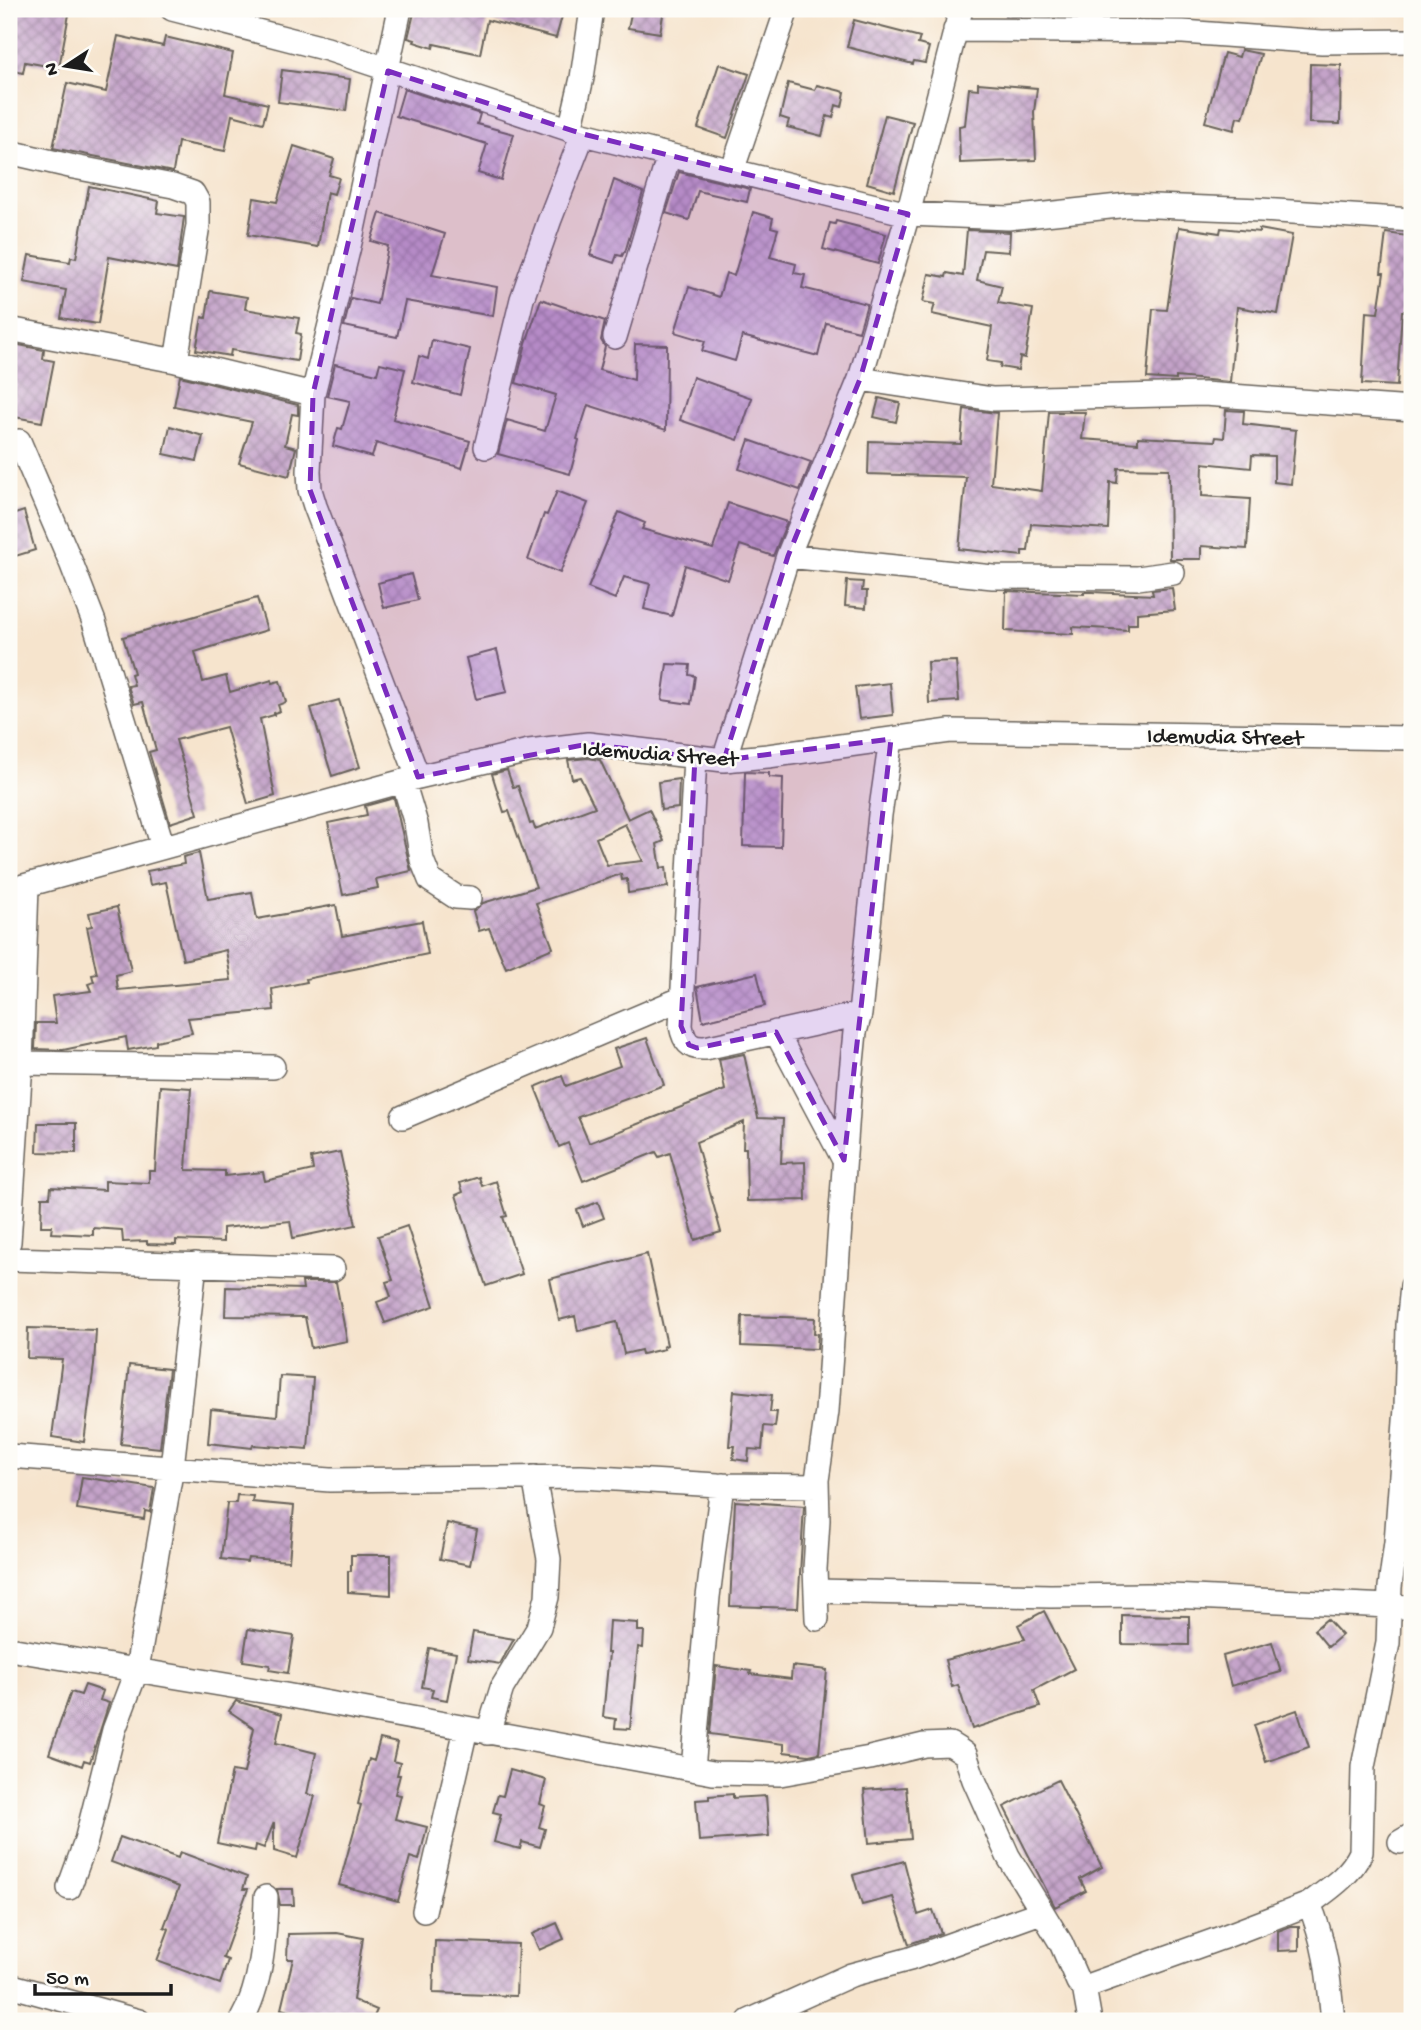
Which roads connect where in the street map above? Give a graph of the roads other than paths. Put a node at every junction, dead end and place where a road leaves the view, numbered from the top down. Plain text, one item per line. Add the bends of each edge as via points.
1 (400, 9) edge
2 (592, 9) edge
3 (787, 9) edge
4 (181, 10) edge
5 (958, 19) edge
6 (1412, 41) edge
7 (388, 71) junction
8 (576, 132) junction
9 (9, 152) edge
10 (669, 155) junction
11 (732, 171) junction
12 (908, 214) junction
13 (1412, 220) edge
14 (9, 329) edge
15 (614, 337) dead end
16 (176, 361) junction
17 (860, 379) junction
18 (313, 394) junction
19 (1412, 409) edge
20 (19, 441) dead end
21 (486, 447) dead end
22 (788, 556) junction
23 (1173, 573) dead end
24 (1412, 738) edge
25 (891, 739) junction
26 (695, 757) junction
27 (724, 760) junction
28 (411, 779) junction
29 (163, 846) junction
30 (18, 888) edge
31 (470, 898) dead end
32 (683, 998) junction
33 (860, 1014) junction
34 (776, 1032) junction
35 (21, 1063) junction
36 (273, 1067) dead end
37 (403, 1117) dead end
38 (844, 1160) junction
39 (9, 1242) edge
40 (9, 1259) edge
41 (195, 1264) junction
42 (332, 1269) dead end
43 (1412, 1286) edge
44 (1409, 1409) edge
45 (9, 1456) edge
46 (172, 1466) junction
47 (534, 1477) junction
48 (722, 1485) junction
49 (817, 1486) junction
50 (817, 1591) junction
51 (1389, 1607) junction
52 (1412, 1607) edge
53 (817, 1619) dead end
54 (9, 1649) edge
55 (137, 1670) junction
56 (477, 1731) junction
57 (693, 1769) junction
58 (69, 1888) dead end
59 (266, 1897) dead end
60 (1309, 1904) junction
61 (424, 1911) dead end
62 (1041, 1912) junction
63 (9, 1984) edge
64 (1084, 1987) junction
65 (139, 2021) edge
66 (241, 2021) edge
67 (749, 2021) edge
68 (1090, 2021) edge
69 (1334, 2021) edge

1 - 7 street
2 - 8 street
3 - 11 street
4 - 7 street via 327,49
5 - 6 street via 1322,42
5 - 12 street
7 - 8 street
7 - 18 street
8 - 10 street
8 - 21 street via 522,299
9 - 16 street via 193,193 198,202 198,225
10 - 11 street
10 - 15 street
11 - 12 street
12 - 13 street via 1008,218 1128,205
12 - 17 street
14 - 16 street
16 - 18 street
17 - 19 street via 993,399 1204,394
17 - 22 street
18 - 28 street via 310,490
20 - 29 street via 94,622
22 - 23 street via 993,577 1138,578
22 - 27 street
24 - 25 street, Idemudia Street via 950,731
25 - 27 street, Idemudia Street
25 - 33 street
26 - 27 street, Idemudia Street
26 - 28 street, Idemudia Street via 588,744 529,751
26 - 32 street
28 - 29 street, Idemudia Street
28 - 31 street via 422,860 430,880 456,897
29 - 30 street, Idemudia Street
30 - 35 street
32 - 34 street via 682,1035 696,1048
32 - 37 street
33 - 34 street
33 - 38 street
34 - 38 street
35 - 36 street
35 - 39 street
38 - 49 street via 830,1373
40 - 41 street
41 - 42 street
41 - 46 street
43 - 44 street
44 - 51 street
45 - 46 street
46 - 47 street via 330,1480
46 - 55 street
47 - 48 street
47 - 56 street via 550,1559 547,1597 539,1628
48 - 49 street
48 - 57 street
49 - 50 street
50 - 51 street via 1149,1595
50 - 53 street
51 - 52 street
51 - 60 street via 1388,1643 1363,1767 1361,1852 1343,1877
54 - 55 street
55 - 56 street
55 - 58 street via 114,1730
56 - 57 street
56 - 61 street
57 - 62 street via 780,1774 924,1745 950,1745 965,1754 1008,1856
59 - 66 street via 259,1965
60 - 64 street
60 - 69 street via 1320,1927
62 - 64 street
62 - 67 street via 851,1975
63 - 65 street
64 - 68 street

